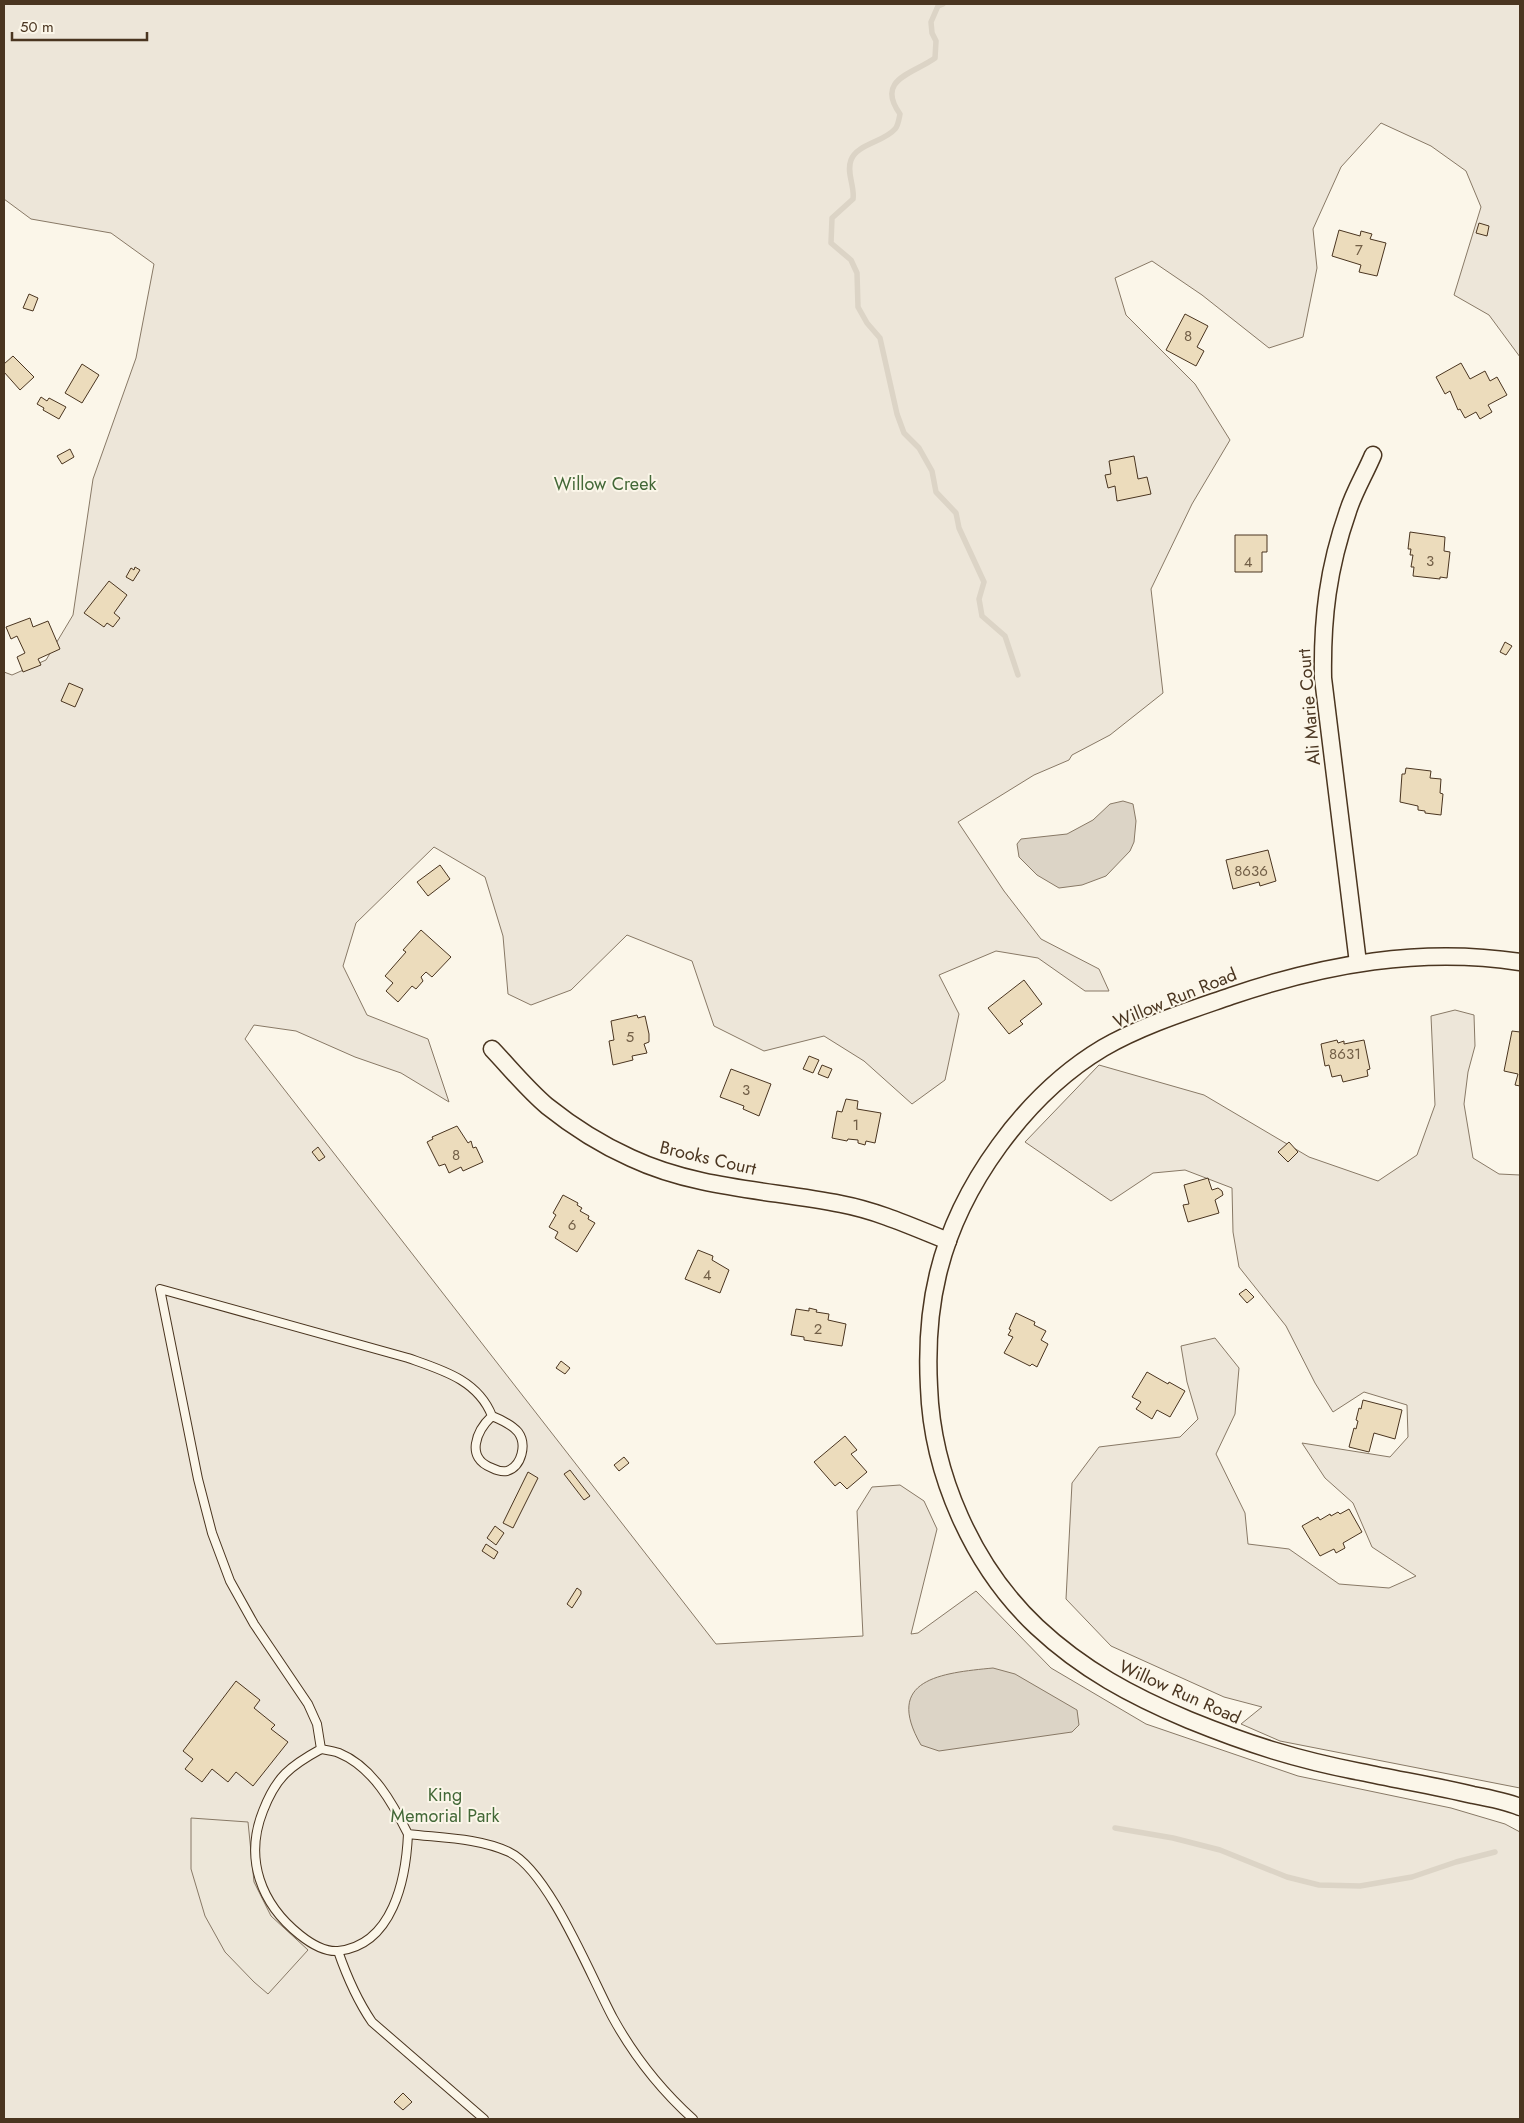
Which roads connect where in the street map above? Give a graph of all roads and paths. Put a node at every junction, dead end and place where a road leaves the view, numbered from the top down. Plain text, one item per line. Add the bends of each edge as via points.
1 (1373, 455) dead end
2 (1520, 962) edge
3 (1358, 963) junction
4 (492, 1049) dead end
5 (948, 1241) junction
6 (492, 1416) junction
7 (321, 1749) junction
8 (1520, 1807) edge
9 (408, 1834) junction
10 (338, 1951) junction
11 (484, 2119) edge
12 (694, 2119) edge

1 - 3 street, Ali Marie Court via 1348,509 1336,547 1322,632 1323,678
2 - 3 street, Willow Run Road via 1452,956
3 - 5 street, Willow Run Road via 1281,979 1173,1016 1102,1049 1066,1074 1001,1142 980,1175
4 - 5 street, Brooks Court via 547,1106 631,1158 676,1175 721,1186 842,1204 879,1214
5 - 8 street, Willow Run Road via 930,1315 927,1359 929,1403 937,1450 954,1503 976,1549 1002,1588 1034,1625 1068,1655 1106,1681 1148,1703 1239,1740 1285,1756
6 - 6 lane via 520,1434 522,1457 507,1471 487,1466 476,1452 477,1438
6 - 7 lane via 487,1402 478,1392 442,1370 160,1289 212,1533 230,1581 254,1624 308,1704 317,1724
7 - 9 lane via 340,1754 359,1765 377,1784
7 - 10 lane via 297,1762 278,1780 260,1820 255,1843 257,1869 262,1890 285,1924 321,1948
9 - 10 lane via 403,1879 388,1917 364,1943
9 - 12 lane via 486,1844 511,1853 530,1868 547,1890 614,2020 667,2093
10 - 11 lane via 350,1984 372,2022

